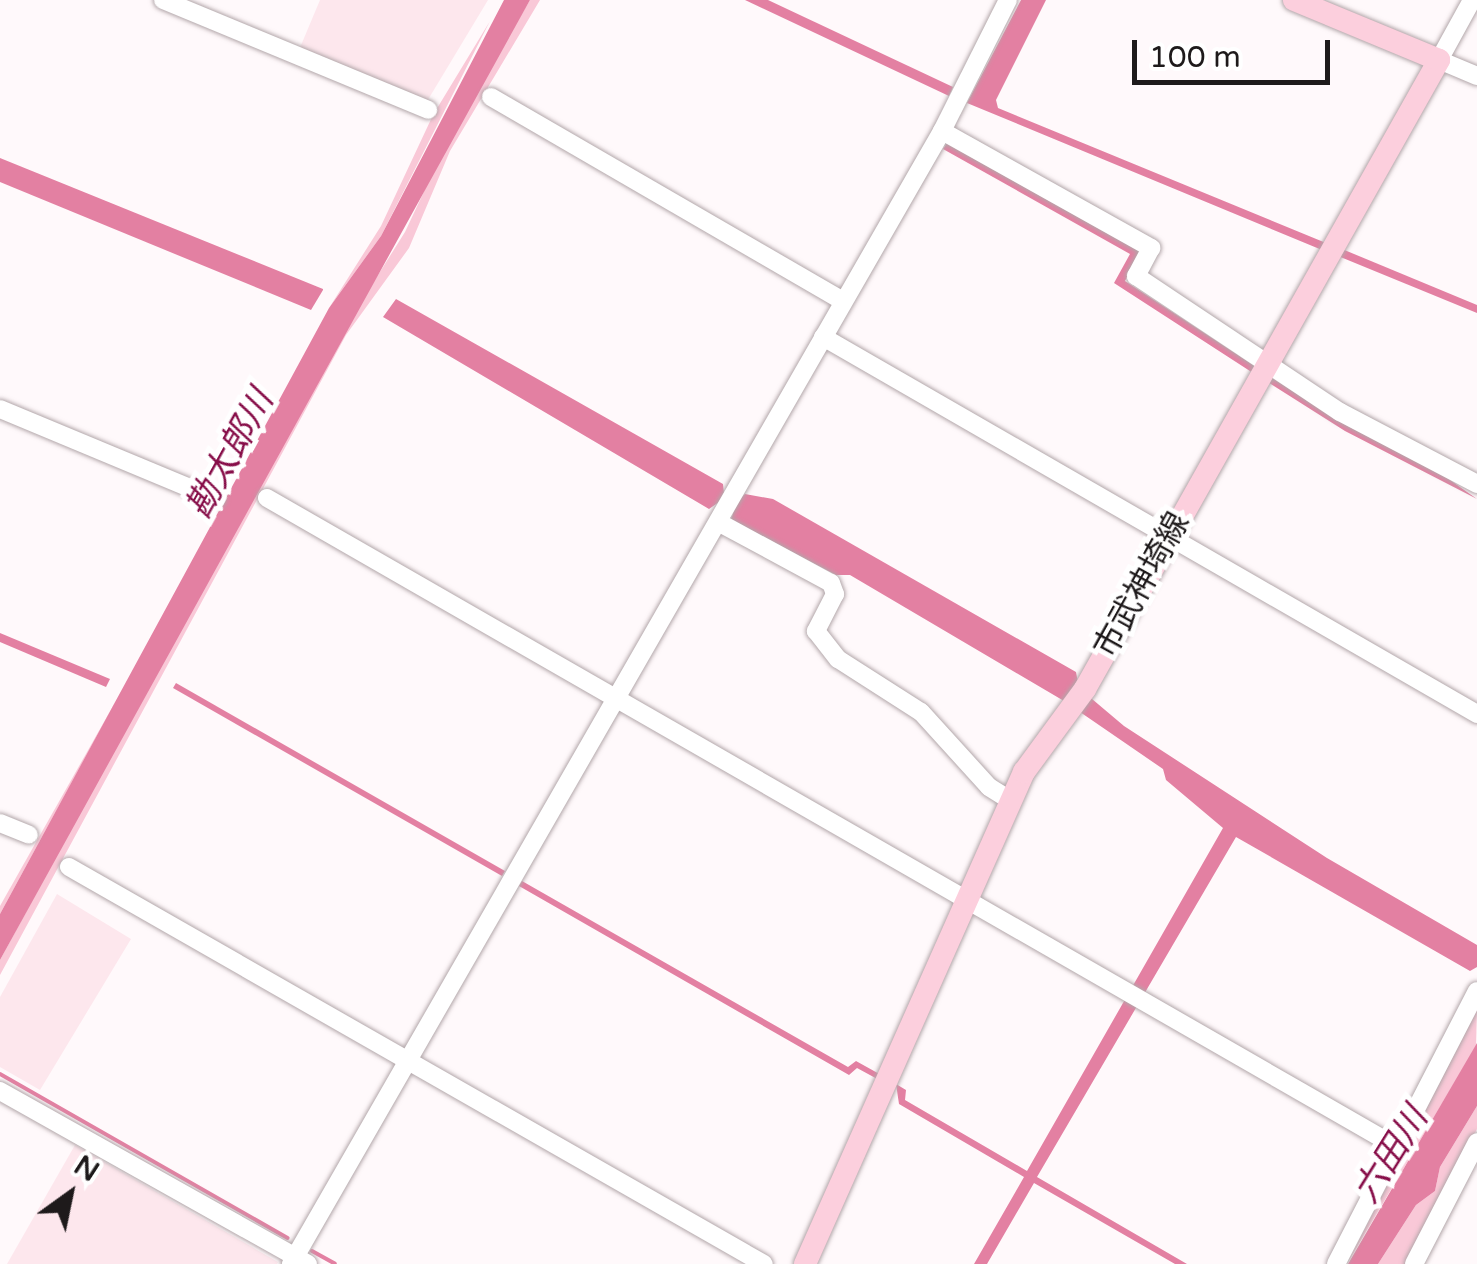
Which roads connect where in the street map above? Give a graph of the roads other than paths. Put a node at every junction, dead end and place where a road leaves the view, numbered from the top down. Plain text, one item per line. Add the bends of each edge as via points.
1 (162, 0) edge
2 (1008, 0) edge
3 (1294, 0) edge
4 (1472, 0) edge
5 (1439, 60) junction
6 (1477, 76) edge
7 (490, 97) dead end
8 (428, 110) dead end
9 (942, 131) junction
10 (843, 301) junction
11 (822, 337) junction
12 (1267, 363) junction
13 (0, 409) edge
14 (1477, 484) edge
15 (216, 498) dead end
16 (267, 498) dead end
17 (726, 509) junction
18 (1169, 533) junction
19 (615, 697) junction
20 (1477, 714) edge
21 (1010, 800) junction
22 (0, 823) edge
23 (29, 835) dead end
24 (69, 866) dead end
25 (972, 901) junction
26 (1477, 990) edge
27 (406, 1060) junction
28 (0, 1090) edge
29 (1477, 1142) edge
30 (1397, 1147) junction
31 (298, 1262) edge
32 (764, 1264) edge
33 (805, 1264) edge
34 (1336, 1264) edge
35 (1414, 1264) edge

1 - 8 street
2 - 9 street
3 - 5 main road
4 - 5 street
5 - 6 street
5 - 12 main road, 市武神埼線
7 - 10 street
9 - 10 street
9 - 12 street via 1151,248 1136,276
10 - 11 street
11 - 17 street
11 - 18 street
12 - 14 street via 1340,412
12 - 18 main road, 市武神埼線
13 - 15 street
16 - 19 street
17 - 19 street
17 - 21 street via 832,583 835,594 816,631 838,659 921,712 989,787
18 - 20 street
18 - 21 main road, 市武神埼線 via 1078,697
19 - 25 street
19 - 27 street
21 - 25 main road, 市武神埼線
22 - 23 street
24 - 27 street
25 - 30 street
25 - 33 main road, 市武神埼線
26 - 30 street
27 - 31 street
27 - 32 street
28 - 31 street
29 - 35 street
30 - 34 street

